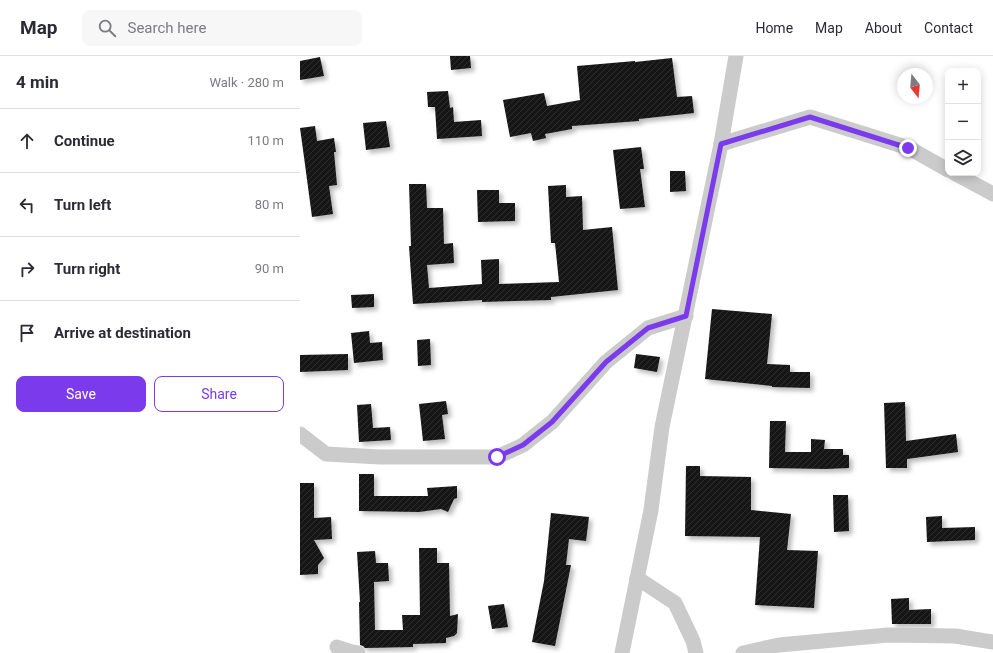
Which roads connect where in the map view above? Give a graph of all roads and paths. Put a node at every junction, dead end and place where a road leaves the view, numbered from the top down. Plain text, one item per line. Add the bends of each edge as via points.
1 (736, 56) edge
2 (721, 144) junction
3 (945, 168) edge
4 (960, 176) edge
5 (993, 194) edge
6 (686, 316) junction
7 (300, 434) edge
8 (637, 578) junction
9 (993, 642) edge
10 (337, 647) dead end
11 (358, 653) edge
12 (622, 653) edge
13 (696, 653) edge
14 (742, 653) edge

1 - 2 street
2 - 3 street via 810,117 908,148
2 - 6 street
4 - 5 street
6 - 7 street via 648,328 606,362 552,422 523,445 497,457 380,457 326,454
6 - 8 street via 662,427 651,510
8 - 12 street
8 - 13 street via 675,603
9 - 14 street via 955,636 888,635 779,645
10 - 11 street

